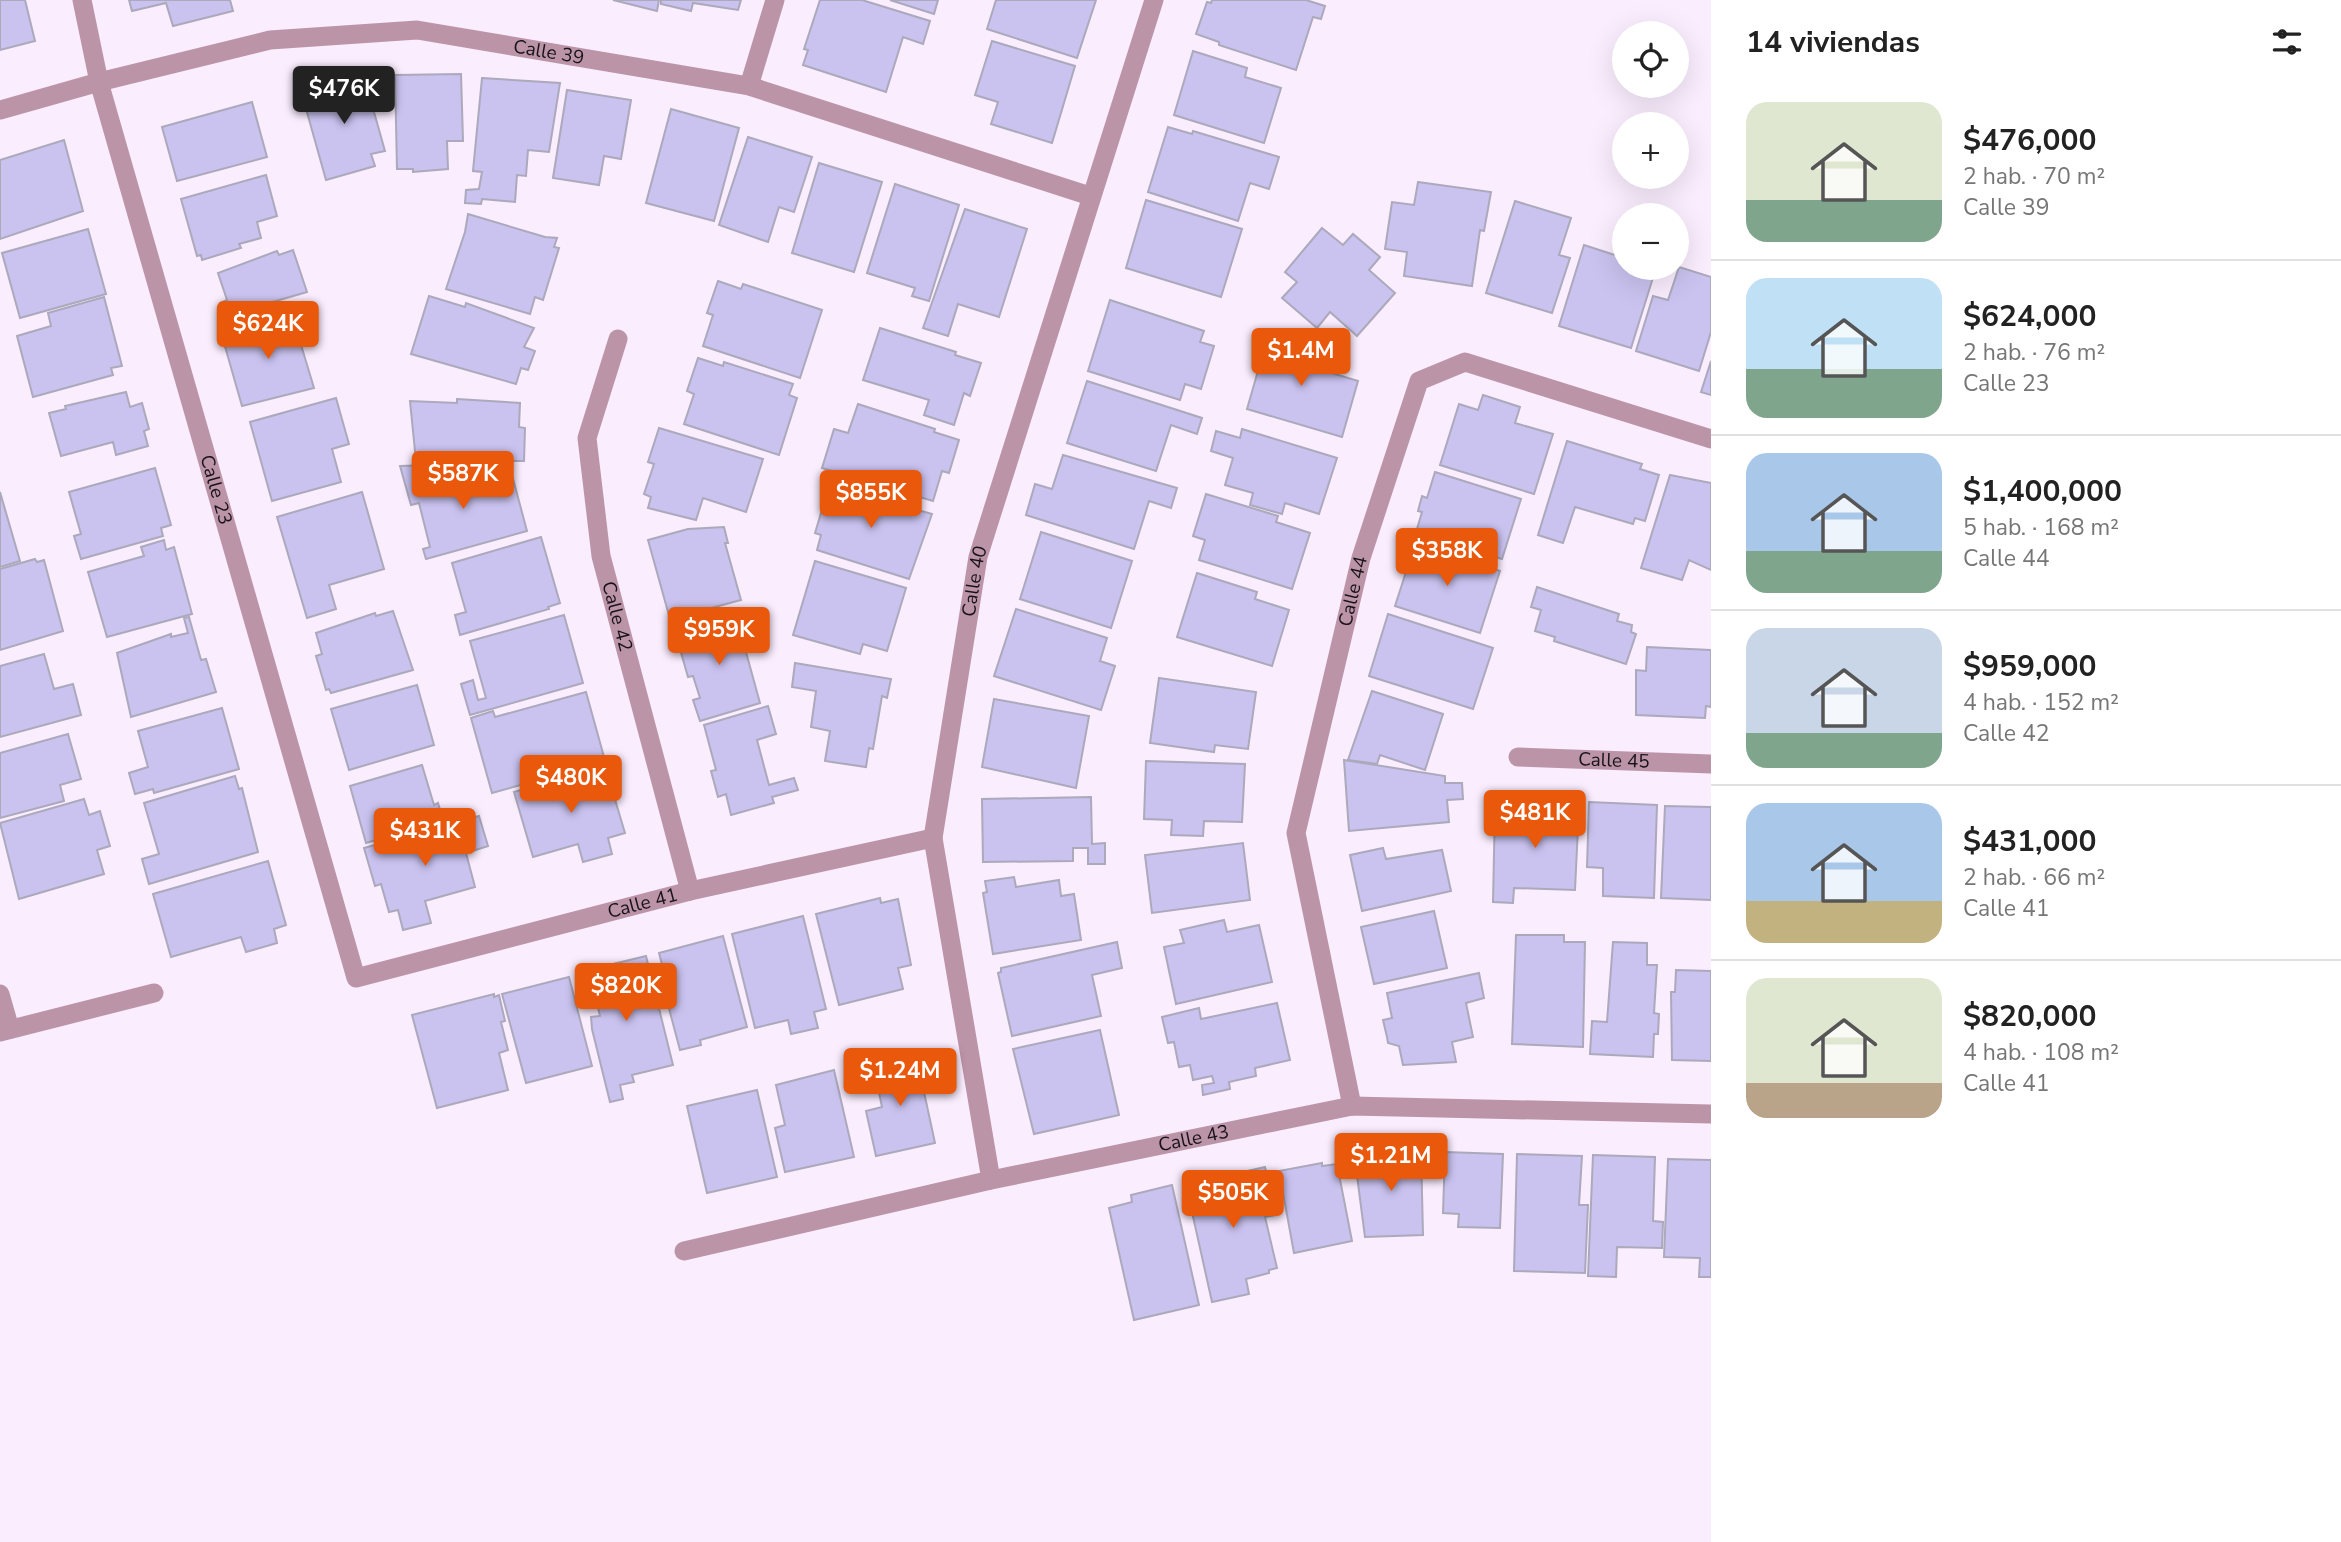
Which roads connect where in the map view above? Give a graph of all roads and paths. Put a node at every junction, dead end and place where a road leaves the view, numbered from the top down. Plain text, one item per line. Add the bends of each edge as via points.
1 (82, 0) edge
2 (775, 0) edge
3 (1154, 0) edge
4 (99, 82) junction
5 (749, 86) junction
6 (0, 110) edge
7 (1090, 196) junction
8 (618, 339) dead end
9 (1711, 439) edge
10 (1518, 757) dead end
11 (1711, 764) edge
12 (933, 838) junction
13 (690, 891) junction
14 (356, 978) joint
15 (154, 993) dead end
16 (0, 994) edge
17 (5, 1031) edge
18 (1352, 1106) junction
19 (1711, 1114) edge
20 (991, 1180) junction
21 (684, 1251) dead end

1 - 4 street, Calle 23
2 - 5 street
3 - 7 street, Calle 40
4 - 5 street, Calle 39 via 270,40 417,30
4 - 6 street, Calle 39
4 - 14 street, Calle 23
5 - 7 street, Calle 39
7 - 12 street, Calle 40 via 978,557
8 - 13 street, Calle 42 via 587,438 601,556
9 - 18 street, Calle 44 via 1465,362 1419,381 1361,558 1296,834
10 - 11 street, Calle 45
12 - 13 street, Calle 41
12 - 20 street, Calle 40
13 - 14 street, Calle 41
15 - 17 street
16 - 17 street
18 - 19 street, Calle 43
18 - 20 street, Calle 43
20 - 21 street, Calle 43

